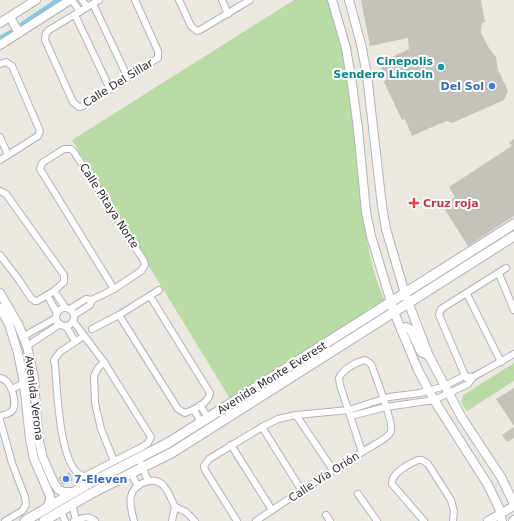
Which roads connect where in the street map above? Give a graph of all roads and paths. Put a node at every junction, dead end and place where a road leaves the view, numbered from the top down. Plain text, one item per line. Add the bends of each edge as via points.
1 (36, 0) edge
2 (71, 0) edge
3 (82, 0) edge
4 (99, 0) edge
5 (135, 0) edge
6 (179, 0) edge
7 (222, 0) edge
8 (332, 0) edge
9 (349, 0) edge
10 (247, 1) edge
11 (90, 6) junction
12 (78, 13) junction
13 (228, 14) junction
14 (10, 17) junction
15 (0, 23) edge
16 (19, 33) junction
17 (0, 45) edge
18 (0, 64) edge
19 (128, 78) junction
20 (110, 89) junction
21 (373, 128) junction
22 (358, 129) junction
23 (0, 137) edge
24 (8, 155) junction
25 (0, 160) edge
26 (0, 191) edge
27 (514, 224) edge
28 (514, 236) edge
29 (0, 255) edge
30 (506, 268) dead end
31 (499, 274) junction
32 (114, 289) junction
33 (159, 290) dead end
34 (54, 292) junction
35 (0, 293) edge
36 (405, 294) junction
37 (467, 294) junction
38 (47, 295) junction
39 (150, 296) junction
40 (92, 300) junction
41 (408, 303) junction
42 (0, 308) edge
43 (68, 308) junction
44 (392, 308) junction
45 (514, 310) edge
46 (56, 315) junction
47 (119, 315) junction
48 (74, 318) junction
49 (63, 325) junction
50 (92, 329) dead end
51 (400, 330) junction
52 (24, 336) junction
53 (84, 336) junction
54 (75, 341) junction
55 (27, 346) junction
56 (514, 354) edge
57 (429, 356) junction
58 (104, 362) junction
59 (501, 362) junction
60 (464, 376) junction
61 (0, 378) edge
62 (34, 378) junction
63 (473, 378) junction
64 (24, 382) junction
65 (468, 384) junction
66 (12, 389) junction
67 (447, 390) junction
68 (429, 391) junction
69 (26, 397) junction
70 (14, 399) junction
71 (383, 399) junction
72 (434, 400) junction
73 (197, 407) junction
74 (386, 407) junction
75 (350, 413) junction
76 (296, 415) junction
77 (0, 416) edge
78 (462, 418) junction
79 (0, 420) edge
80 (205, 420) junction
81 (449, 423) junction
82 (213, 426) junction
83 (262, 427) junction
84 (232, 445) junction
85 (362, 452) junction
86 (139, 459) junction
87 (114, 461) junction
88 (143, 468) junction
89 (333, 470) junction
90 (131, 474) junction
91 (97, 480) junction
92 (148, 481) junction
93 (50, 486) junction
94 (138, 486) junction
95 (101, 489) junction
96 (302, 491) junction
97 (74, 492) junction
98 (358, 494) dead end
99 (72, 504) junction
100 (514, 505) edge
101 (174, 507) junction
102 (46, 509) junction
103 (272, 510) junction
104 (61, 511) junction
105 (326, 515) dead end
106 (502, 517) edge
107 (75, 520) edge
108 (5, 521) edge
109 (25, 521) edge
110 (44, 521) edge
111 (65, 521) edge
112 (95, 521) edge
113 (134, 521) edge
114 (172, 521) edge
115 (195, 521) edge
116 (237, 521) edge
117 (256, 521) edge
118 (330, 521) edge
119 (377, 521) edge
120 (424, 521) edge
121 (453, 521) edge
122 (488, 521) edge

1 - 14 street
2 - 12 street
2 - 16 street
3 - 11 street
4 - 11 street, Calle Del Sillar
5 - 19 street, Calle Del Sillar via 158,51 158,58
6 - 13 street via 191,26 197,30
7 - 13 street
8 - 22 street via 346,48
9 - 21 street via 363,52
10 - 13 street
11 - 12 street, Calle Del Sillar
11 - 19 street
12 - 20 street
12 - 20 street, Calle Del Sillar via 49,30 45,40 73,102 79,107
14 - 15 street
14 - 16 street
16 - 17 street
18 - 24 street via 6,62 12,66 40,132 38,136
19 - 20 street, Calle Del Sillar
21 - 22 street
21 - 36 street via 386,229
22 - 44 street via 366,212
23 - 24 street
24 - 25 street
26 - 34 street via 6,194 64,275 64,282
27 - 36 main road, Avenida Monte Everest
28 - 41 main road, Avenida Monte Everest
29 - 38 street via 31,298 35,301
30 - 31 street
31 - 37 street
31 - 45 street
32 - 32 street, Calle Pitaya Norte via 41,172 42,163 64,149 74,152 144,261 144,268
32 - 40 street
33 - 39 street
34 - 38 street
34 - 43 street
35 - 52 street, Avenida Verona
36 - 41 street
36 - 44 main road, Avenida Monte Everest
37 - 59 street
37 - 60 street via 441,309 438,315
38 - 46 street
39 - 47 street
39 - 73 street via 210,393
40 - 43 street via 86,299
40 - 48 street via 90,305
41 - 44 main road, Avenida Monte Everest
41 - 57 street
42 - 64 street, Avenida Verona via 9,324
43 - 46 street via 60,309
43 - 48 street
44 - 51 street
44 - 80 main road, Avenida Monte Everest
44 - 82 main road, Avenida Monte Everest
46 - 49 street
46 - 52 street
47 - 50 street
47 - 73 street via 178,409 185,413
48 - 49 street via 69,325
48 - 53 street
49 - 54 street
49 - 55 street
51 - 57 street via 410,329 422,352
51 - 68 street
52 - 55 street, Avenida Verona
53 - 54 street
53 - 58 street
54 - 87 street via 56,356 54,366 61,435 72,466 81,476
55 - 62 street, Avenida Verona
56 - 59 street
57 - 67 street
58 - 87 street via 94,376 95,403 101,429
58 - 87 street via 150,434 150,440 142,447
59 - 63 street
60 - 63 street
60 - 65 street
60 - 67 street
61 - 66 street via 6,380
62 - 64 street
62 - 93 street, Avenida Verona via 38,437
63 - 65 street
64 - 66 street
64 - 69 street, Avenida Verona
65 - 67 street
66 - 70 street
67 - 68 street
67 - 72 street
67 - 78 street
68 - 71 street
68 - 72 street
69 - 70 street
69 - 93 street, Avenida Verona via 33,452
70 - 77 street via 13,410
71 - 74 street
71 - 75 street
71 - 75 street via 371,364 366,360 358,362 344,371 339,378
72 - 74 street
72 - 81 street
73 - 80 street
74 - 75 street
74 - 85 street, Calle Vía Orión via 391,432
75 - 76 street
75 - 85 street
76 - 83 street via 278,419
76 - 89 street
78 - 81 street
78 - 100 street via 501,477
79 - 108 street via 26,505 22,511
80 - 82 main road
80 - 86 main road, Avenida Monte Everest
81 - 106 street via 488,484
82 - 88 main road, Avenida Monte Everest
83 - 84 street
83 - 96 street
84 - 103 street
84 - 116 street via 209,459 204,466
85 - 89 street, Calle Vía Orión
86 - 88 street
86 - 91 main road, Avenida Monte Everest
88 - 90 main road, Avenida Monte Everest
88 - 92 street
89 - 96 street, Calle Vía Orión
90 - 94 street
90 - 95 main road, Avenida Monte Everest
91 - 95 main road
91 - 97 main road, Avenida Monte Everest
92 - 94 street
92 - 101 street via 163,485
93 - 97 street via 64,492
93 - 102 street, Avenida Verona via 50,498
94 - 113 street via 130,502
95 - 99 main road, Avenida Monte Everest
96 - 103 street, Calle Vía Orión
97 - 102 main road, Avenida Monte Everest
98 - 119 street
99 - 104 main road, Avenida Monte Everest
99 - 107 street
100 - 106 street
101 - 114 street
101 - 115 street via 186,512
102 - 109 main road, Avenida Monte Everest
103 - 117 street, Calle Vía Orión
104 - 110 main road, Avenida Monte Everest
104 - 111 street
105 - 118 street
106 - 122 street
107 - 112 street via 86,517
120 - 121 street via 392,484 395,475 414,461 422,460 428,464 451,500

